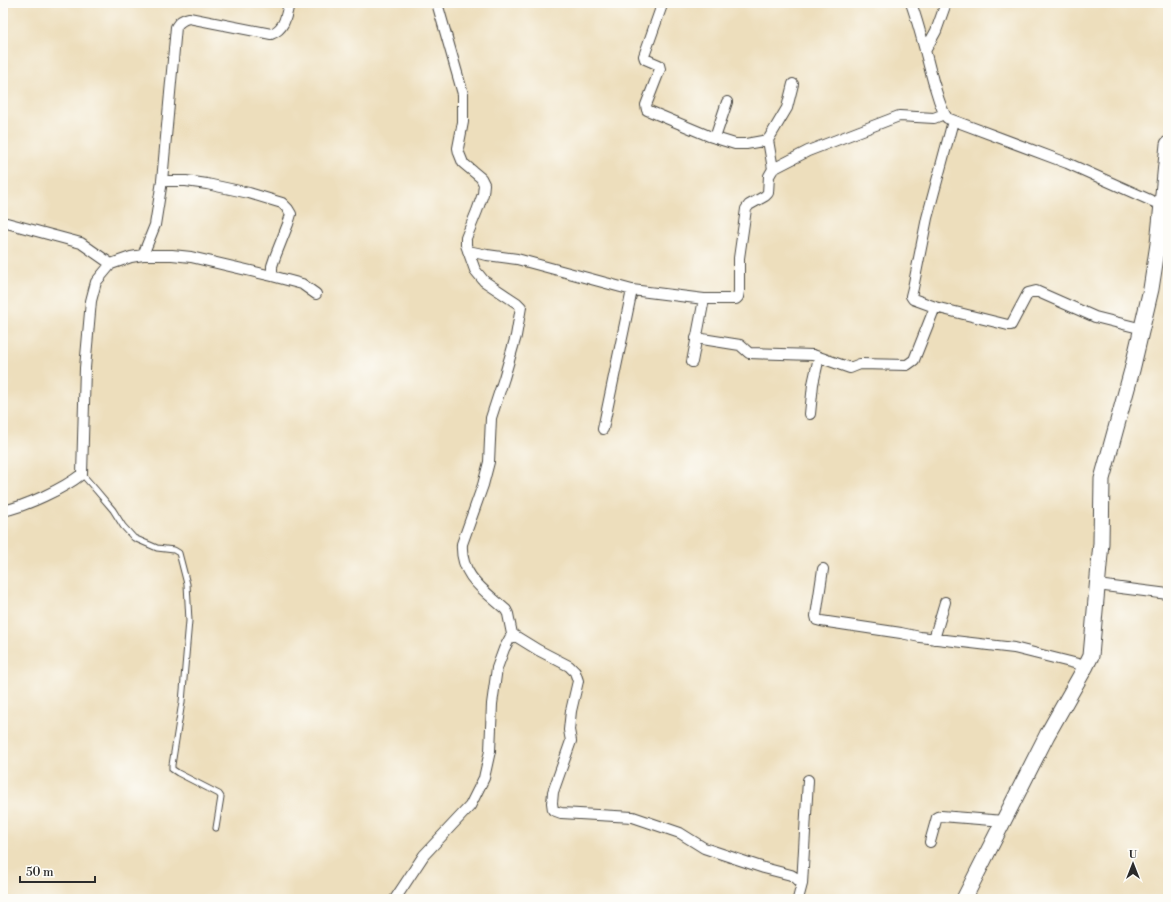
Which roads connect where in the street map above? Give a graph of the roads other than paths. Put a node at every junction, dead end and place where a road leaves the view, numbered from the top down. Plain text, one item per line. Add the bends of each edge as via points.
1 (289, 3) edge
2 (437, 3) edge
3 (911, 3) edge
4 (946, 3) edge
5 (662, 6) dead end
6 (925, 51) junction
7 (793, 84) dead end
8 (727, 102) dead end
9 (944, 114) junction
10 (953, 121) junction
11 (715, 138) junction
12 (768, 140) junction
13 (1168, 144) edge
14 (773, 169) junction
15 (162, 181) junction
16 (1161, 205) junction
17 (3, 222) edge
18 (1163, 247) edge
19 (468, 251) junction
20 (143, 255) junction
21 (111, 264) junction
22 (272, 276) junction
23 (632, 290) junction
24 (316, 294) dead end
25 (704, 299) junction
26 (935, 307) junction
27 (1143, 329) junction
28 (696, 338) junction
29 (819, 357) junction
30 (692, 362) dead end
31 (810, 414) dead end
32 (603, 429) dead end
33 (82, 474) junction
34 (3, 511) edge
35 (823, 569) dead end
36 (1097, 585) junction
37 (1168, 594) edge
38 (945, 602) dead end
39 (512, 634) junction
40 (934, 639) junction
41 (1086, 666) junction
42 (808, 780) dead end
43 (1004, 821) junction
44 (216, 828) dead end
45 (930, 842) dead end
46 (802, 884) junction
47 (394, 899) edge
48 (798, 899) edge
49 (964, 899) edge

1 - 15 street via 284,24 277,32 271,34 188,18 178,24
2 - 19 street via 463,94 459,153 466,167 481,178 484,184 483,194 466,238
3 - 6 street
4 - 6 street via 936,31
5 - 11 street via 644,56 660,68 646,109
6 - 9 street
7 - 12 street via 787,108
8 - 11 street
9 - 10 street
9 - 14 street via 934,118 899,116 808,151
10 - 16 street via 1067,163
10 - 26 street via 911,296
11 - 12 street via 735,144
12 - 14 street
13 - 16 street
14 - 25 street via 769,176 768,193 746,209 739,258 737,298
15 - 20 street via 155,226
15 - 22 street via 207,184 282,203 291,214 273,262
16 - 18 street
17 - 21 street via 81,243
18 - 27 street
19 - 23 street via 517,259
19 - 39 street via 475,270 484,280 521,307 516,336 491,418 489,462 462,544 464,564 472,580 506,610
20 - 21 street
20 - 22 street via 172,255
21 - 33 street via 96,282 90,301
22 - 24 street via 302,284
23 - 25 street
23 - 32 street
25 - 28 street
26 - 27 street via 1011,325 1028,292 1036,291 1095,317
26 - 29 street via 914,360 910,364 860,364 850,368
27 - 36 street via 1102,479
28 - 29 street via 740,345 749,353
28 - 30 street
29 - 31 street
33 - 34 street via 55,491
33 - 44 lane via 134,538 157,548 179,553 187,584 189,621 182,702 172,769 219,794 221,797
35 - 40 street via 817,620
36 - 37 street
36 - 41 street via 1091,656
38 - 40 street
39 - 46 street via 569,666 578,680 571,711 571,741 553,792 553,810 561,813 633,817 680,833 704,848 791,875
39 - 47 street via 497,668 490,751 484,778 470,806 424,855
40 - 41 street via 1014,648
41 - 43 street via 1047,735
42 - 46 street
43 - 45 street via 937,817
43 - 49 street
46 - 48 street

